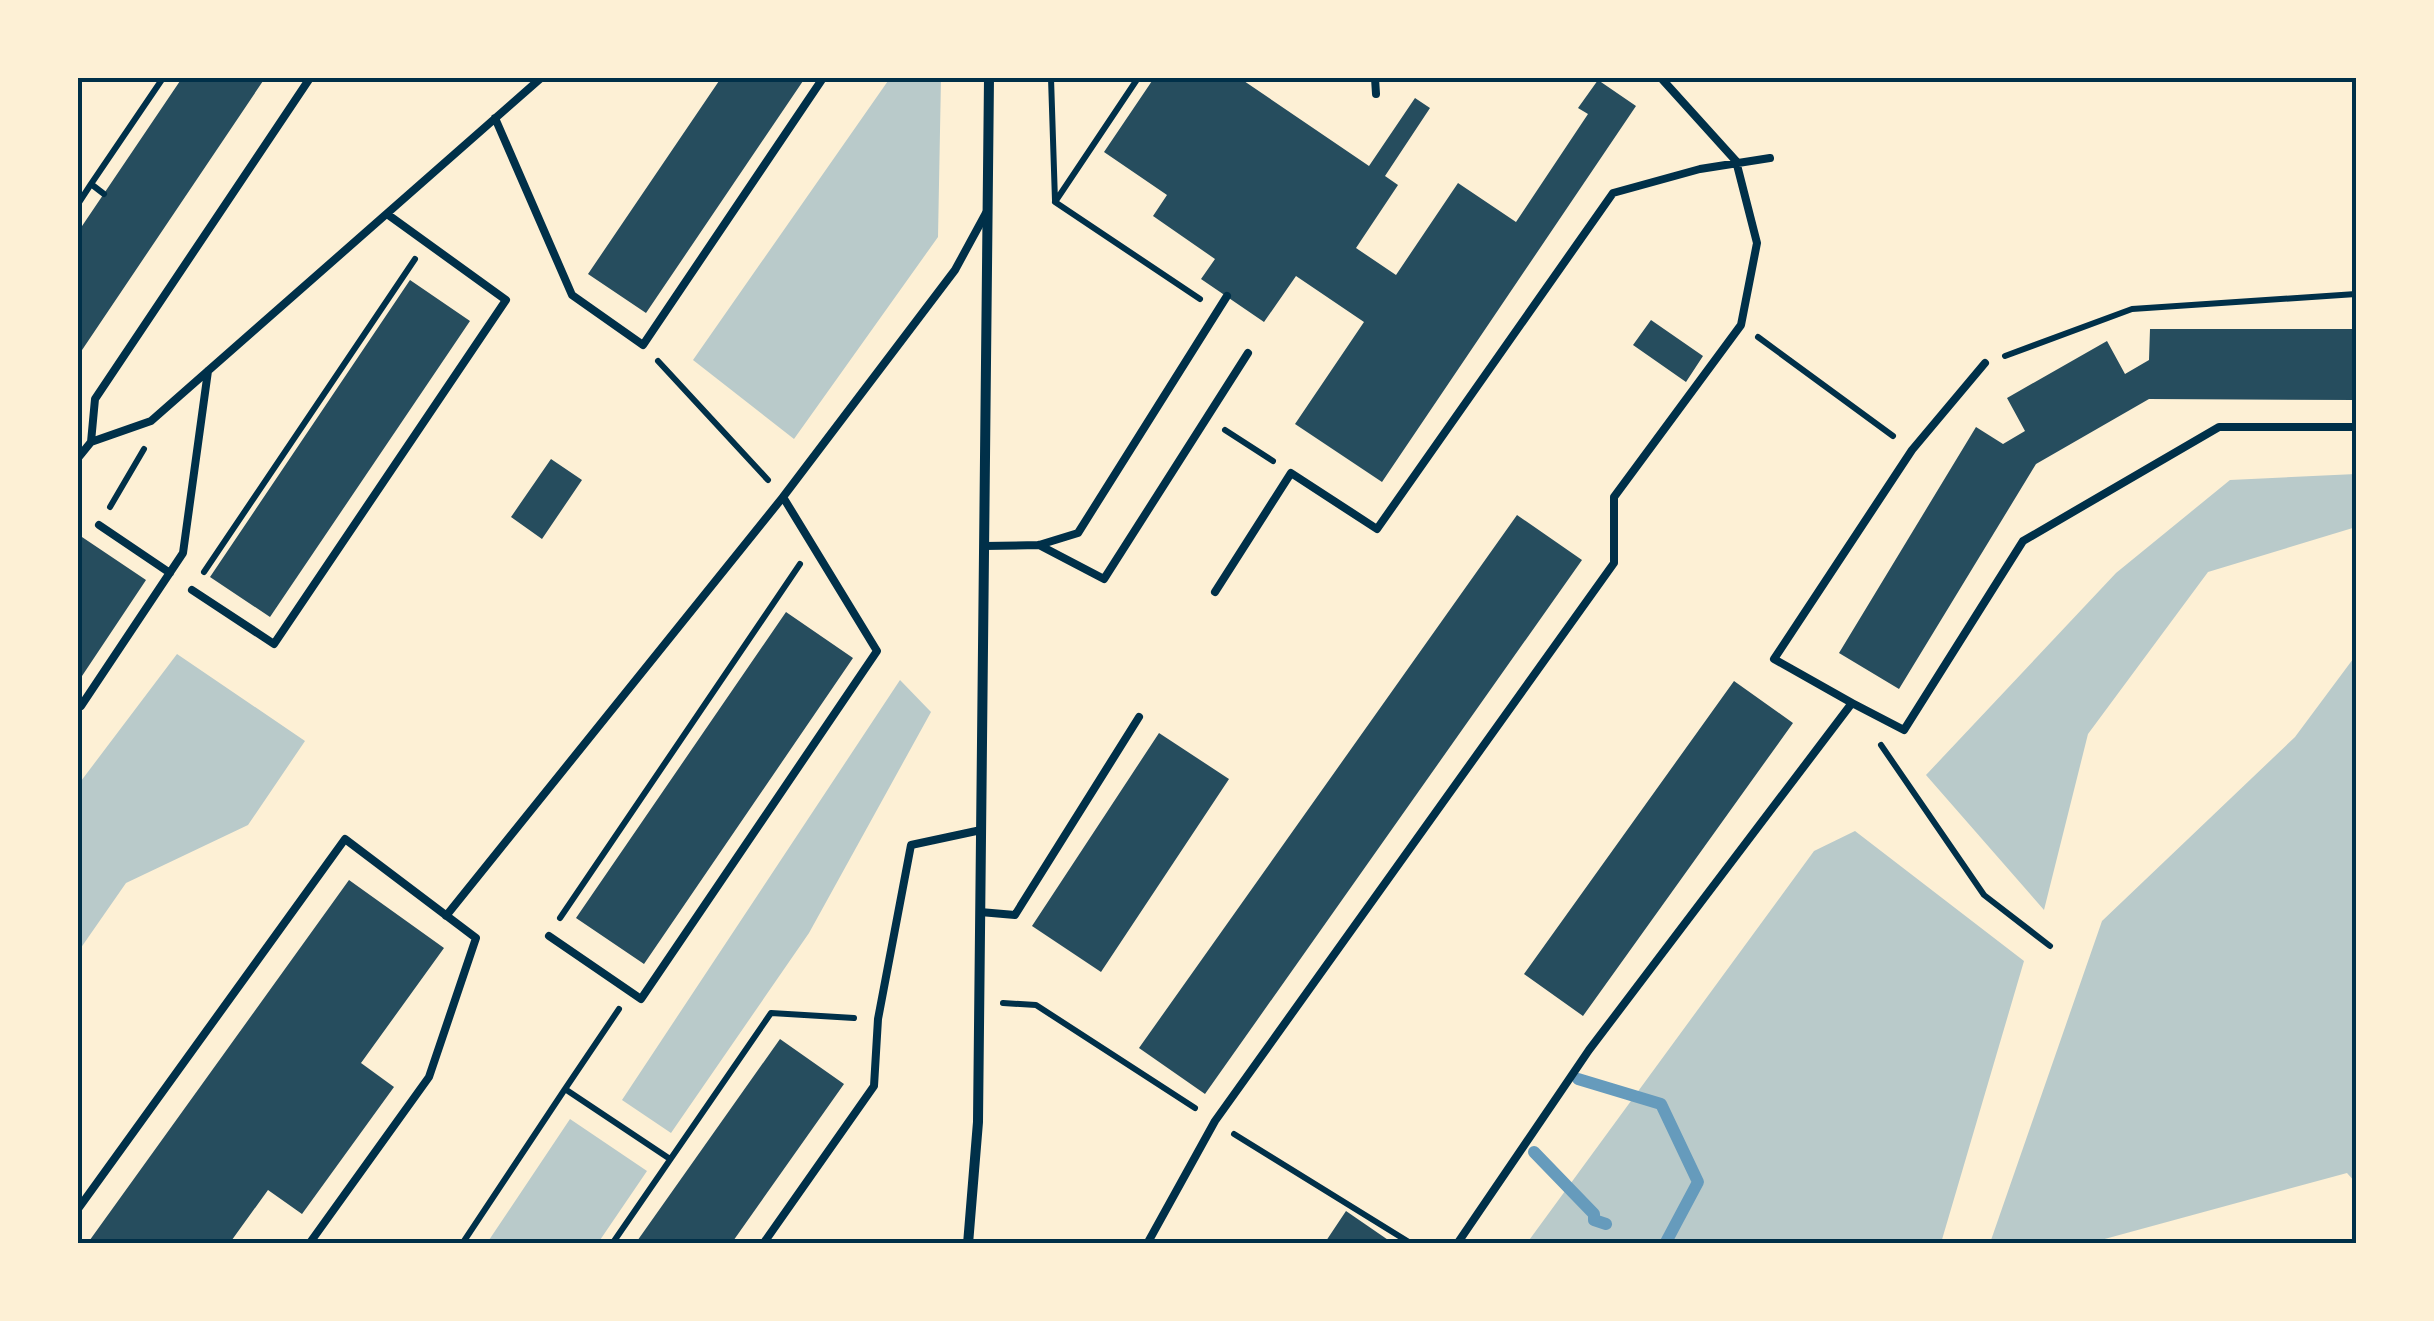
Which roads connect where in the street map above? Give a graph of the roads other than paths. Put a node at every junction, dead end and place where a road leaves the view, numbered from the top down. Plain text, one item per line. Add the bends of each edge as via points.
1 (310, 78) edge
2 (541, 78) edge
3 (822, 78) edge
4 (989, 78) edge
5 (1374, 78) edge
6 (1661, 78) edge
7 (1376, 94) dead end
8 (495, 118) junction
9 (1770, 158) dead end
10 (1736, 161) junction
11 (988, 210) junction
12 (387, 214) junction
13 (1227, 296) dead end
14 (1248, 353) dead end
15 (1984, 363) road end
16 (208, 371) junction
17 (2356, 427) edge
18 (92, 442) junction
19 (78, 458) edge
20 (783, 496) junction
21 (99, 525) road end
22 (1039, 545) junction
23 (984, 546) junction
24 (170, 572) junction
25 (192, 590) road end
26 (1215, 592) dead end
27 (1852, 703) junction
28 (81, 706) dead end
29 (1139, 717) dead end
30 (981, 830) junction
31 (980, 912) junction
32 (446, 916) junction
33 (548, 936) road end
34 (78, 1209) edge
35 (309, 1244) edge
36 (763, 1244) edge
37 (968, 1244) edge
38 (1148, 1244) edge
39 (1456, 1244) edge

1 - 18 lane via 95,399
2 - 8 lane
3 - 8 lane via 643,345 572,295
4 - 11 street
5 - 7 lane
6 - 10 lane
8 - 12 lane
9 - 10 lane
10 - 26 lane via 1612,193 1377,529 1291,473
10 - 38 lane via 1757,243 1740,324 1614,498 1614,564 1216,1122
11 - 20 lane via 955,270
11 - 23 street
12 - 16 lane
12 - 25 lane via 506,300 274,644
13 - 22 lane via 1078,533
14 - 22 lane via 1104,579
15 - 27 lane via 1912,450 1774,659
16 - 18 lane via 151,421
16 - 24 lane via 184,554
17 - 27 lane via 2220,427 2023,542 1904,730
18 - 19 lane
20 - 32 lane
20 - 33 lane via 877,651 641,999
21 - 24 lane
22 - 23 lane
23 - 30 street
24 - 28 lane
27 - 39 lane via 1589,1050
29 - 31 lane via 1015,915
30 - 31 street
30 - 36 lane via 911,845 878,1019 874,1086
31 - 37 street via 978,1122
32 - 34 lane via 344,838
32 - 35 lane via 476,938 429,1077

